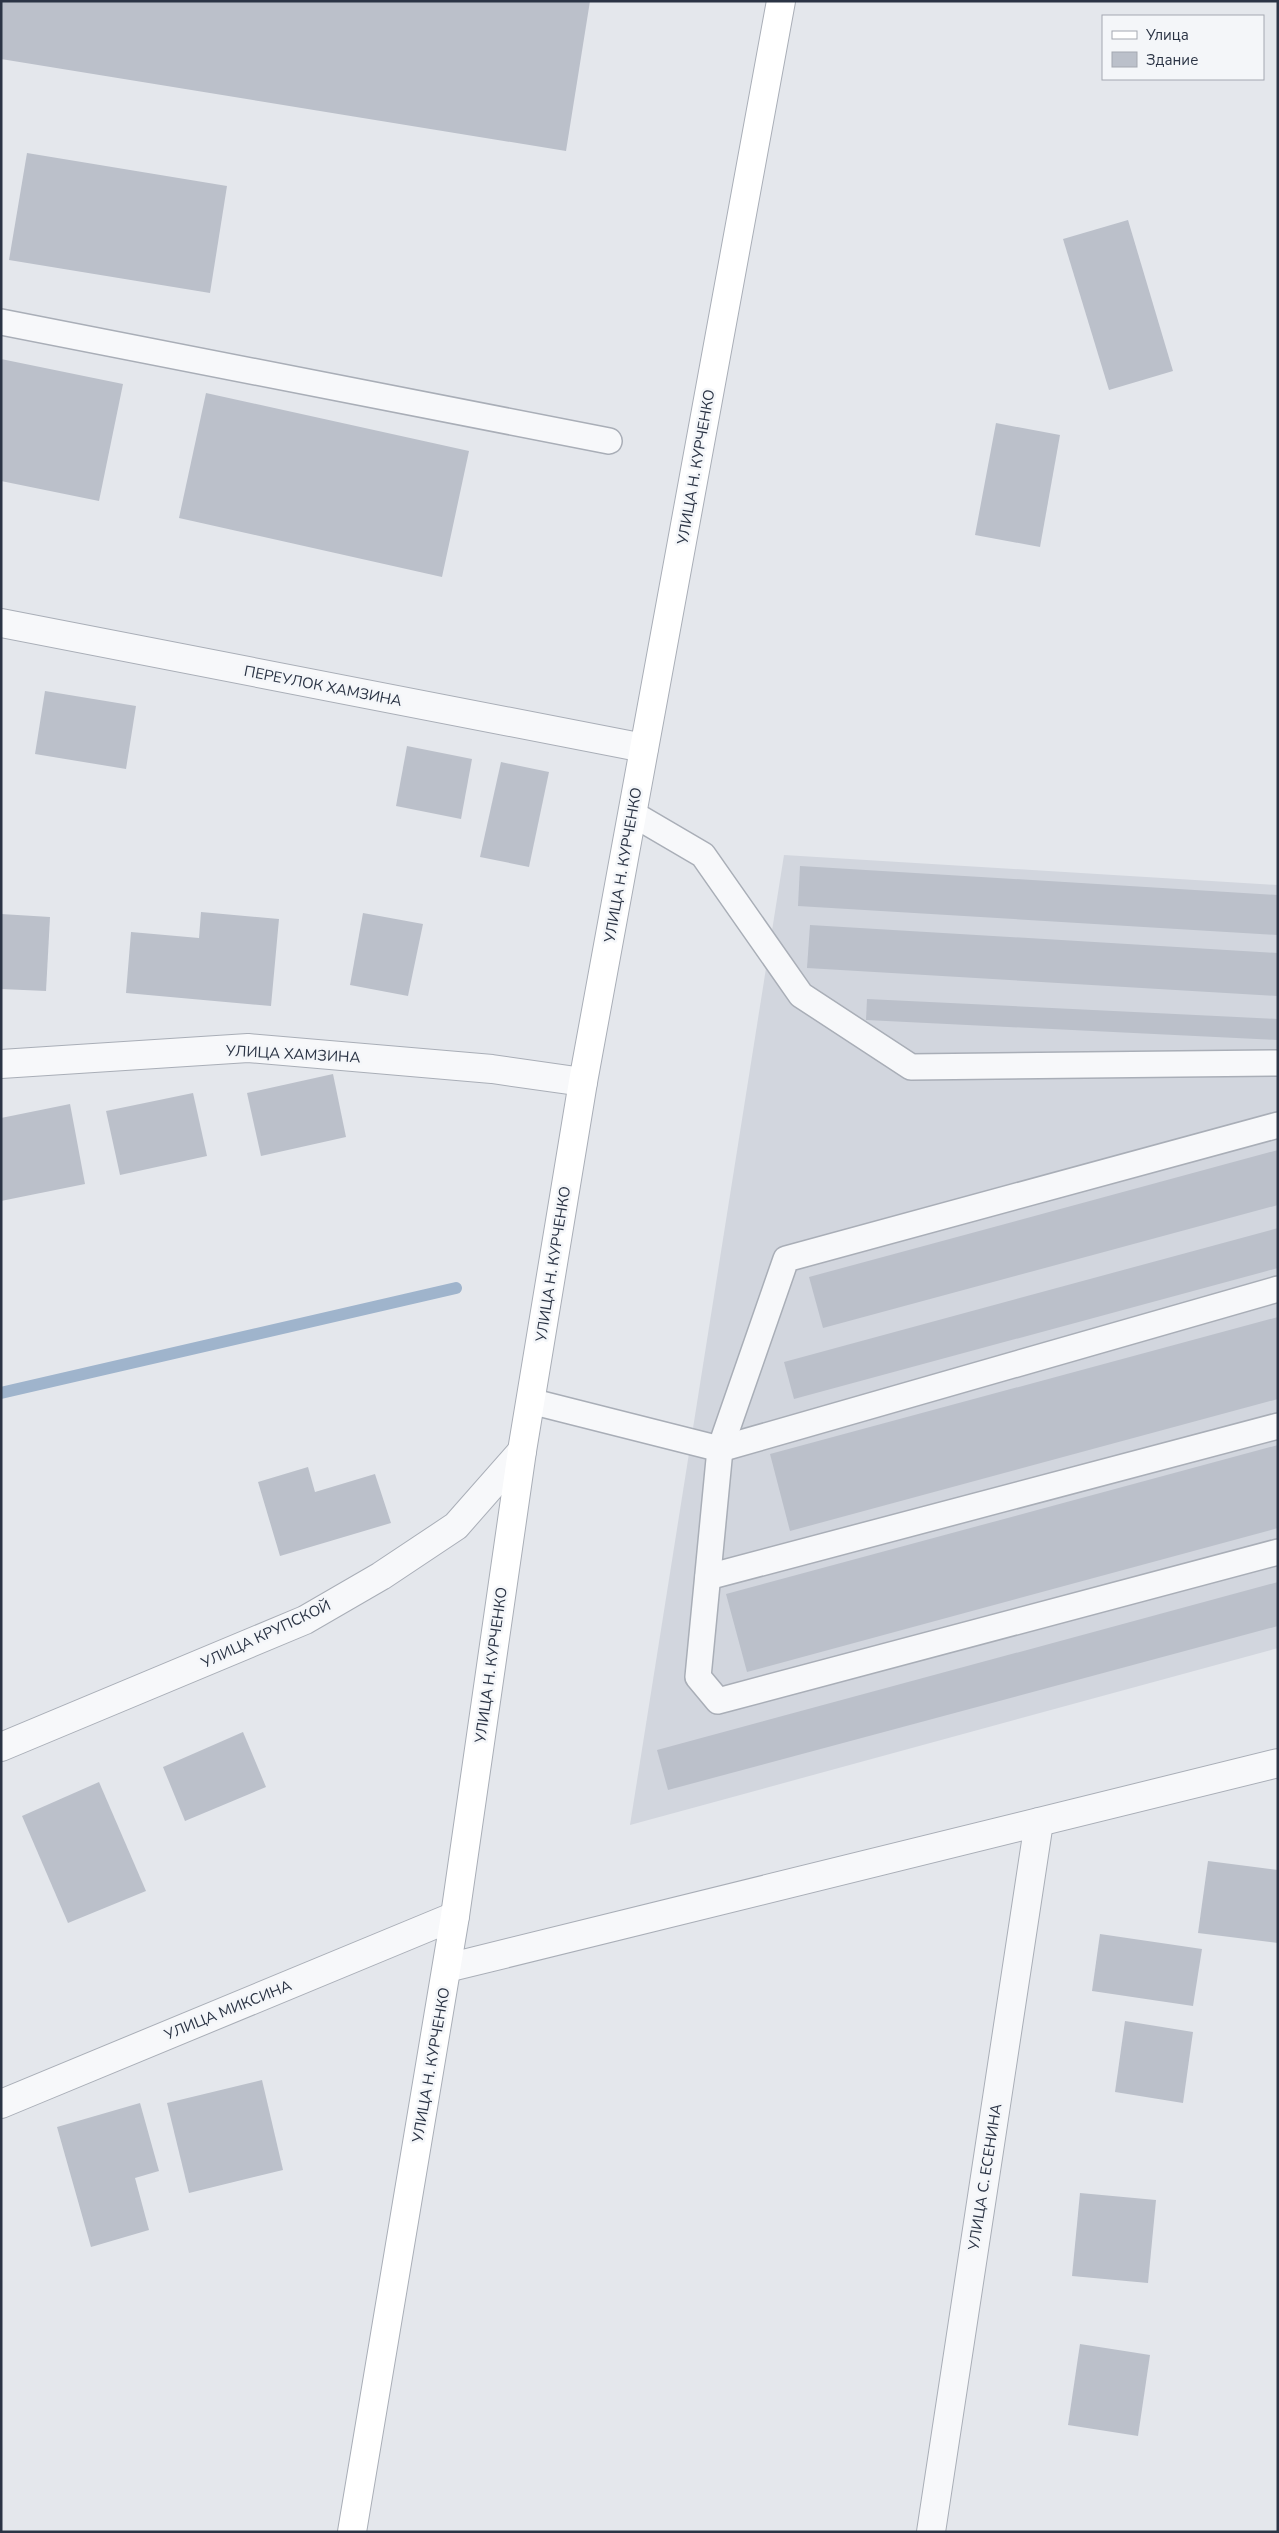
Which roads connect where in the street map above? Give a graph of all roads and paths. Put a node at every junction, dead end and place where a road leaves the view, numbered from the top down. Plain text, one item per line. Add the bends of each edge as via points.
1 (781, 1) edge
2 (1, 322) edge
3 (609, 441) dead end
4 (1, 623) edge
5 (644, 748) junction
6 (633, 814) junction
7 (1278, 1063) edge
8 (1, 1064) edge
9 (584, 1082) junction
10 (1278, 1125) edge
11 (1278, 1289) edge
12 (530, 1401) junction
13 (1278, 1426) edge
14 (720, 1449) junction
15 (522, 1451) junction
16 (1278, 1552) edge
17 (708, 1577) junction
18 (1, 1747) edge
19 (1278, 1763) edge
20 (1039, 1822) junction
21 (456, 1916) junction
22 (447, 1968) junction
23 (1, 2104) edge
24 (352, 2532) edge
25 (930, 2532) edge

1 - 5 main road, УЛИЦА Н. КУРЧЕНКО
2 - 3 lane
4 - 5 street, ПЕРЕУЛОК ХАМЗИНА
5 - 6 main road, УЛИЦА Н. КУРЧЕНКО
6 - 7 lane via 703,855 801,995 911,1068
6 - 9 main road, УЛИЦА Н. КУРЧЕНКО
8 - 9 street, УЛИЦА ХАМЗИНА via 248,1048 492,1069
9 - 12 main road, УЛИЦА Н. КУРЧЕНКО
10 - 14 lane via 786,1259
11 - 14 lane
12 - 14 lane
12 - 15 main road, УЛИЦА Н. КУРЧЕНКО
13 - 17 lane
14 - 17 lane
15 - 18 street, УЛИЦА КРУПСКОЙ via 456,1526 382,1576 305,1620
15 - 21 main road, УЛИЦА Н. КУРЧЕНКО
16 - 17 lane via 718,1701 698,1677
19 - 20 street
20 - 22 street
20 - 25 street, УЛИЦА С. ЕСЕНИНА
21 - 22 main road, УЛИЦА Н. КУРЧЕНКО
21 - 23 street, УЛИЦА МИКСИНА
22 - 24 main road, УЛИЦА Н. КУРЧЕНКО

